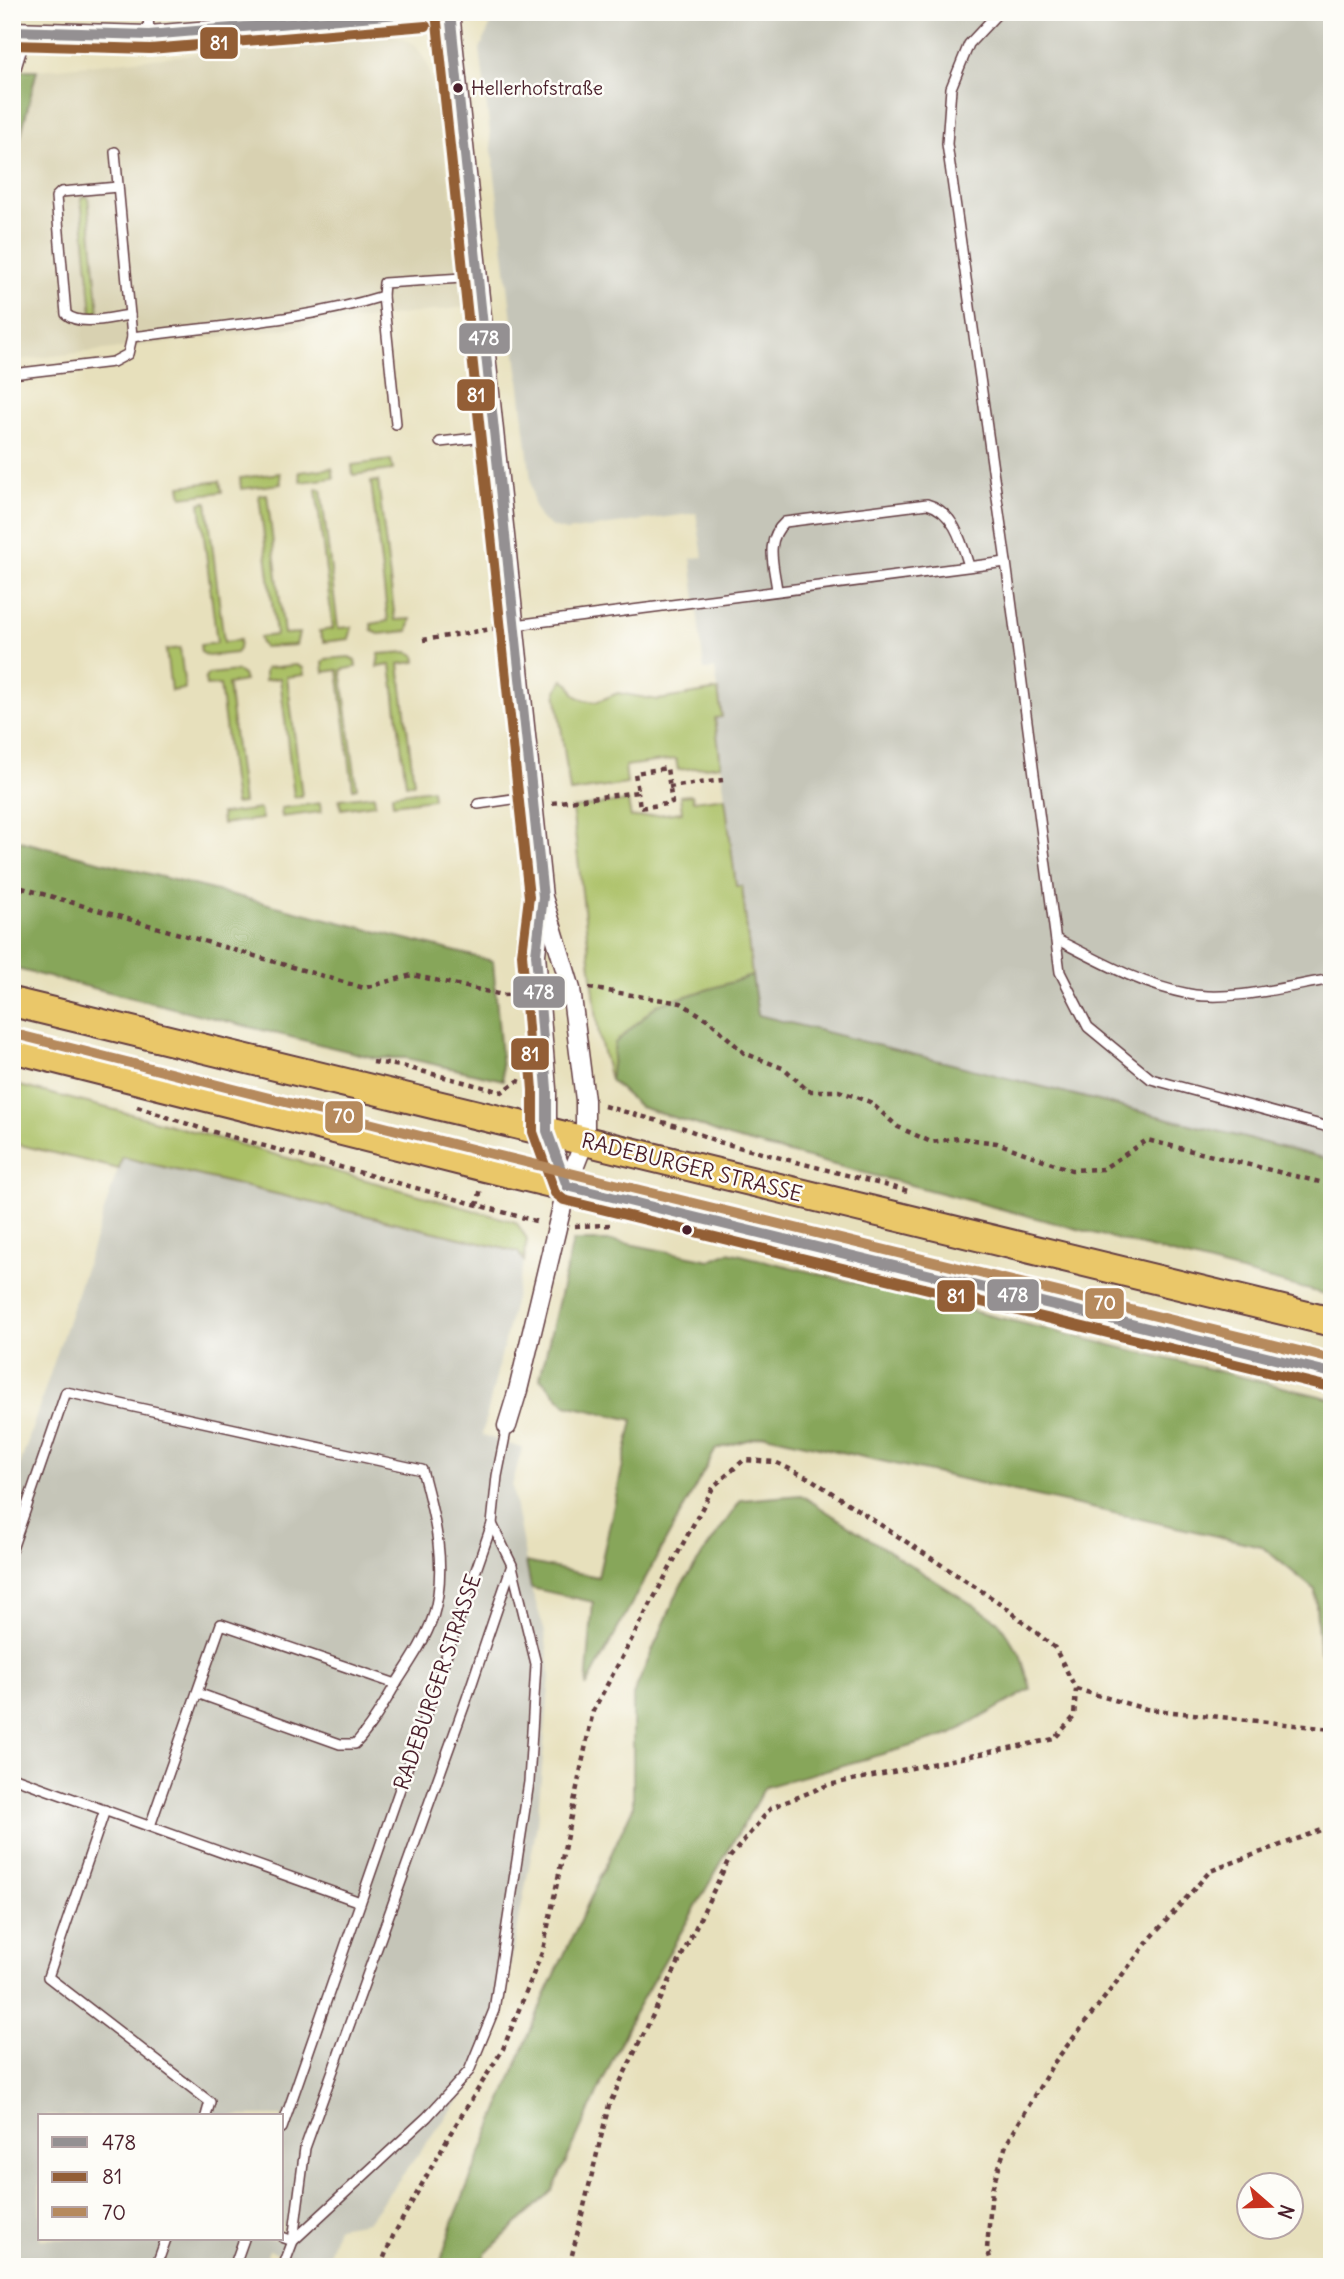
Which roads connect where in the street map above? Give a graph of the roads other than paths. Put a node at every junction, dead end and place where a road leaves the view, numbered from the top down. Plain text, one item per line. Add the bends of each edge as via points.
1 (148, 12) edge
2 (425, 12) edge
3 (450, 12) edge
4 (999, 12) edge
5 (20, 31) edge
6 (149, 35) junction
7 (12, 81) edge
8 (115, 152) dead end
9 (118, 187) junction
10 (478, 276) junction
11 (383, 296) junction
12 (130, 315) junction
13 (132, 337) junction
14 (12, 374) edge
15 (396, 425) dead end
16 (494, 436) junction
17 (440, 442) dead end
18 (1006, 562) junction
19 (969, 566) junction
20 (777, 590) junction
21 (515, 625) junction
22 (533, 801) junction
23 (478, 804) dead end
24 (543, 897) junction
25 (1056, 939) junction
26 (1332, 979) edge
27 (12, 1002) edge
28 (12, 1048) edge
29 (1332, 1128) edge
30 (547, 1131) junction
31 (585, 1140) junction
32 (567, 1186) junction
33 (1332, 1322) edge
34 (1332, 1373) edge
35 (507, 1426) joint
36 (492, 1524) junction
37 (12, 1549) edge
38 (512, 1565) junction
39 (396, 1684) junction
40 (197, 1692) junction
41 (12, 1777) edge
42 (105, 1810) junction
43 (150, 1826) junction
44 (360, 1902) junction
45 (207, 2114) edge
46 (284, 2122) edge
47 (284, 2238) edge
48 (166, 2240) edge
49 (244, 2240) edge
50 (293, 2241) junction
51 (285, 2262) dead end
52 (156, 2267) edge
53 (234, 2267) edge

1 - 6 lane
2 - 6 street
3 - 10 street
4 - 18 lane via 968,44 951,88 947,144
5 - 6 street
5 - 7 lane
8 - 9 lane
9 - 12 lane
9 - 12 lane via 61,192 56,197 66,314 81,320
10 - 11 lane via 384,283
10 - 16 street
11 - 13 lane via 302,316
11 - 15 lane
12 - 13 lane
13 - 14 lane via 128,354 113,362
16 - 17 lane
16 - 21 street
18 - 19 lane
18 - 25 lane
19 - 20 lane
19 - 20 lane via 960,537 935,506 878,509 785,522 771,544
20 - 21 lane
21 - 22 street
22 - 23 lane
22 - 24 street
24 - 30 street via 536,954
24 - 31 street via 571,989 585,1100
25 - 26 lane via 1128,976 1190,994 1241,995
25 - 29 lane via 1060,972 1088,1027 1151,1079
27 - 30 main road, RADEBURGER STRASSE
28 - 32 main road
30 - 31 main road, RADEBURGER STRASSE
30 - 32 street
31 - 32 street, RADEBURGER STRASSE
31 - 33 main road, RADEBURGER STRASSE
32 - 34 main road
32 - 35 street, RADEBURGER STRASSE
35 - 36 lane, RADEBURGER STRASSE
36 - 38 lane
36 - 44 lane, RADEBURGER STRASSE
37 - 39 lane via 66,1392 422,1470 435,1515 440,1570 433,1616
38 - 50 lane via 305,2148
38 - 50 lane via 536,1664 529,1782 494,2010 470,2071
39 - 40 lane via 355,1744 340,1744
39 - 40 lane via 221,1624
40 - 43 lane
41 - 42 lane
42 - 43 lane
42 - 45 lane via 48,1977 211,2102
43 - 44 lane
44 - 46 lane, RADEBURGER STRASSE
47 - 50 lane
48 - 52 lane
49 - 53 lane
50 - 51 lane

